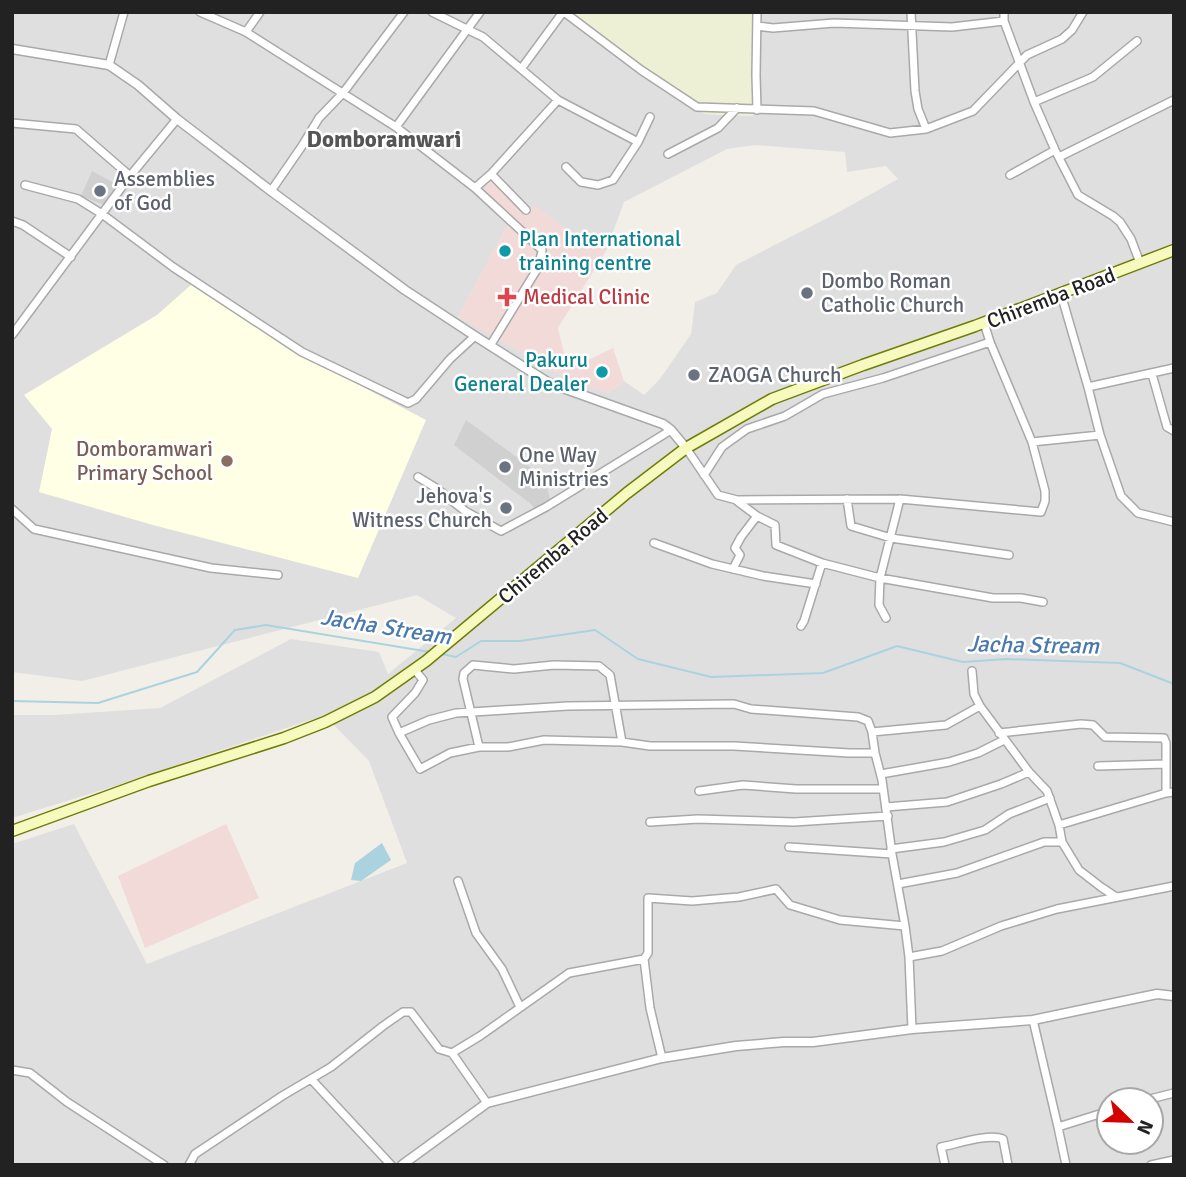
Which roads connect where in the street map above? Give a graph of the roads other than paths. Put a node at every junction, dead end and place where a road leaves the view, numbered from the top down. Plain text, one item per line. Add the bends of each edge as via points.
1 (124, 12) edge
2 (200, 12) edge
3 (260, 12) edge
4 (404, 12) edge
5 (432, 12) edge
6 (480, 12) edge
7 (563, 12) edge
8 (757, 12) edge
9 (911, 12) edge
10 (1004, 12) edge
11 (1083, 12) edge
12 (1004, 22) junction
13 (757, 26) junction
14 (911, 26) junction
15 (467, 29) junction
16 (246, 32) junction
17 (1137, 41) dead end
18 (12, 49) edge
19 (1019, 62) junction
20 (109, 65) junction
21 (521, 69) junction
22 (343, 93) junction
23 (558, 100) junction
24 (1174, 100) edge
25 (1034, 102) junction
26 (737, 108) junction
27 (757, 110) junction
28 (650, 117) dead end
29 (177, 119) junction
30 (12, 123) edge
31 (396, 127) junction
32 (926, 130) junction
33 (638, 142) junction
34 (668, 154) dead end
35 (1057, 154) junction
36 (566, 166) dead end
37 (491, 174) junction
38 (1010, 175) dead end
39 (130, 176) junction
40 (25, 185) dead end
41 (475, 188) junction
42 (271, 191) junction
43 (526, 210) dead end
44 (102, 214) junction
45 (12, 220) edge
46 (1174, 250) edge
47 (71, 257) junction
48 (1140, 263) junction
49 (1061, 294) junction
50 (984, 323) junction
51 (12, 335) edge
52 (475, 336) junction
53 (990, 342) junction
54 (490, 346) junction
55 (876, 361) junction
56 (1174, 368) edge
57 (1152, 374) junction
58 (883, 378) junction
59 (1088, 387) junction
60 (671, 429) junction
61 (1174, 431) edge
62 (1100, 435) junction
63 (1032, 442) junction
64 (686, 447) junction
65 (704, 475) junction
66 (418, 477) dead end
67 (847, 499) junction
68 (900, 499) junction
69 (737, 500) junction
70 (12, 509) edge
71 (757, 516) junction
72 (1174, 522) edge
73 (891, 538) junction
74 (654, 543) dead end
75 (1009, 555) dead end
76 (822, 563) junction
77 (733, 569) junction
78 (278, 575) dead end
79 (880, 579) junction
80 (816, 584) junction
81 (1044, 602) dead end
82 (886, 618) dead end
83 (801, 626) dead end
84 (415, 670) junction
85 (972, 671) dead end
86 (980, 706) junction
87 (616, 707) junction
88 (471, 711) junction
89 (872, 732) junction
90 (399, 733) junction
91 (1001, 736) junction
92 (622, 742) junction
93 (479, 747) junction
94 (875, 753) junction
95 (1166, 764) junction
96 (1098, 766) dead end
97 (1029, 772) junction
98 (881, 774) junction
99 (883, 789) junction
100 (699, 791) dead end
101 (1170, 792) edge
102 (1049, 798) junction
103 (886, 807) junction
104 (888, 816) junction
105 (650, 821) dead end
106 (1059, 825) junction
107 (12, 831) edge
108 (1062, 842) junction
109 (789, 847) dead end
110 (892, 851) junction
111 (458, 881) dead end
112 (898, 884) junction
113 (1174, 886) edge
114 (1116, 897) junction
115 (905, 926) junction
116 (909, 957) junction
117 (644, 959) junction
118 (1174, 996) edge
119 (520, 1007) junction
120 (1033, 1020) junction
121 (912, 1029) junction
122 (452, 1054) junction
123 (662, 1058) junction
124 (12, 1070) edge
125 (311, 1079) junction
126 (487, 1103) junction
127 (1095, 1115) edge
128 (1058, 1127) junction
129 (1174, 1160) edge
130 (405, 1164) edge
131 (164, 1165) edge
132 (189, 1165) edge
133 (391, 1165) edge
134 (945, 1165) edge
135 (1008, 1165) edge
136 (1066, 1165) edge
137 (1151, 1165) edge

1 - 20 street
2 - 16 street
3 - 16 street
4 - 22 street
5 - 15 street
6 - 15 street
7 - 21 street
7 - 26 street via 697,107
8 - 13 street
9 - 14 street
10 - 12 street
11 - 19 street via 1062,39
12 - 14 street
12 - 19 street
13 - 14 street
13 - 27 street
14 - 32 street via 916,100
15 - 21 street
15 - 31 street
16 - 22 street
17 - 25 street via 1093,77
18 - 20 street
19 - 25 street
19 - 32 street via 973,111
20 - 29 street
21 - 23 street
22 - 31 street
22 - 42 street via 319,118
23 - 33 street
23 - 37 street
24 - 35 street
25 - 35 street
26 - 27 street
26 - 34 street via 718,128
27 - 32 street via 814,111 890,133
28 - 33 street
29 - 39 street
29 - 42 street
30 - 39 street via 76,130
31 - 41 street
33 - 36 street via 613,180 598,185 581,181
35 - 38 street
35 - 48 street via 1078,195 1120,222
37 - 41 street
37 - 43 street
39 - 44 street
40 - 44 street via 78,199
41 - 54 street via 542,250 539,267
42 - 52 street
44 - 47 street
44 - 52 street via 302,352 408,403
45 - 47 street
46 - 48 main road, Chiremba Road
47 - 51 street
48 - 49 main road, Chiremba Road
49 - 50 main road, Chiremba Road
49 - 59 street
50 - 53 street
50 - 55 main road, Chiremba Road
52 - 54 street
53 - 58 street
53 - 63 street
54 - 60 street via 550,383
55 - 58 street
55 - 64 main road, Chiremba Road via 772,399
56 - 57 street
57 - 59 street
57 - 61 street via 1167,427
58 - 65 street via 823,394 747,429 722,447
59 - 62 street
60 - 64 street
60 - 66 street via 501,531
62 - 63 street
62 - 72 street via 1121,496 1138,513
63 - 68 street via 1045,491 1041,512
64 - 65 street
64 - 84 main road, Chiremba Road
65 - 69 street via 718,495
67 - 68 street
67 - 69 street
67 - 73 street via 851,526
68 - 73 street
69 - 71 street
70 - 78 street via 34,529 211,568
71 - 76 street via 775,525 776,545
71 - 77 street via 735,548 740,555
73 - 75 street
73 - 79 street
74 - 77 street
76 - 79 street
76 - 80 street
77 - 80 street
79 - 81 street
79 - 82 street via 878,605
80 - 83 street
84 - 90 street via 423,680 392,717
84 - 107 main road, Chiremba Road via 326,722
85 - 86 street
86 - 89 street via 946,725
86 - 91 street
87 - 88 street
87 - 88 street via 610,675 599,666 514,669 474,665 463,679
87 - 89 street via 734,704 858,717 868,721
87 - 92 street
88 - 90 street via 429,720
88 - 93 street
89 - 94 street
90 - 93 street via 420,769 450,753
91 - 95 street via 1093,725 1105,737 1164,738
91 - 97 street
91 - 98 street via 978,754
92 - 93 street via 544,740
92 - 94 street
94 - 98 street
95 - 96 street
95 - 101 street
97 - 102 street
97 - 103 street via 947,802
98 - 99 street
99 - 100 street via 743,785
99 - 103 street
101 - 106 street
102 - 106 street
102 - 110 street via 1009,814 985,830
103 - 104 street
104 - 105 street via 794,822
104 - 110 street
106 - 108 street
108 - 112 street via 1044,842 957,873
108 - 114 street via 1079,870
109 - 110 street
110 - 112 street
111 - 119 street via 476,933 502,969
112 - 115 street
113 - 114 street
114 - 116 street via 1057,909 942,951
115 - 116 street
115 - 117 street via 840,920 790,905 776,889 692,901 648,898 648,953
116 - 121 street
117 - 119 street via 569,973
117 - 123 street
118 - 120 street via 1157,994
119 - 122 street
120 - 121 street
120 - 128 street
121 - 123 street
122 - 125 street via 439,1049 411,1013 403,1012
122 - 126 street
123 - 126 street
124 - 131 street via 30,1073
125 - 132 street via 195,1154
125 - 133 street
126 - 130 street
127 - 128 street
128 - 136 street
129 - 137 street
134 - 135 street via 941,1147 999,1137

